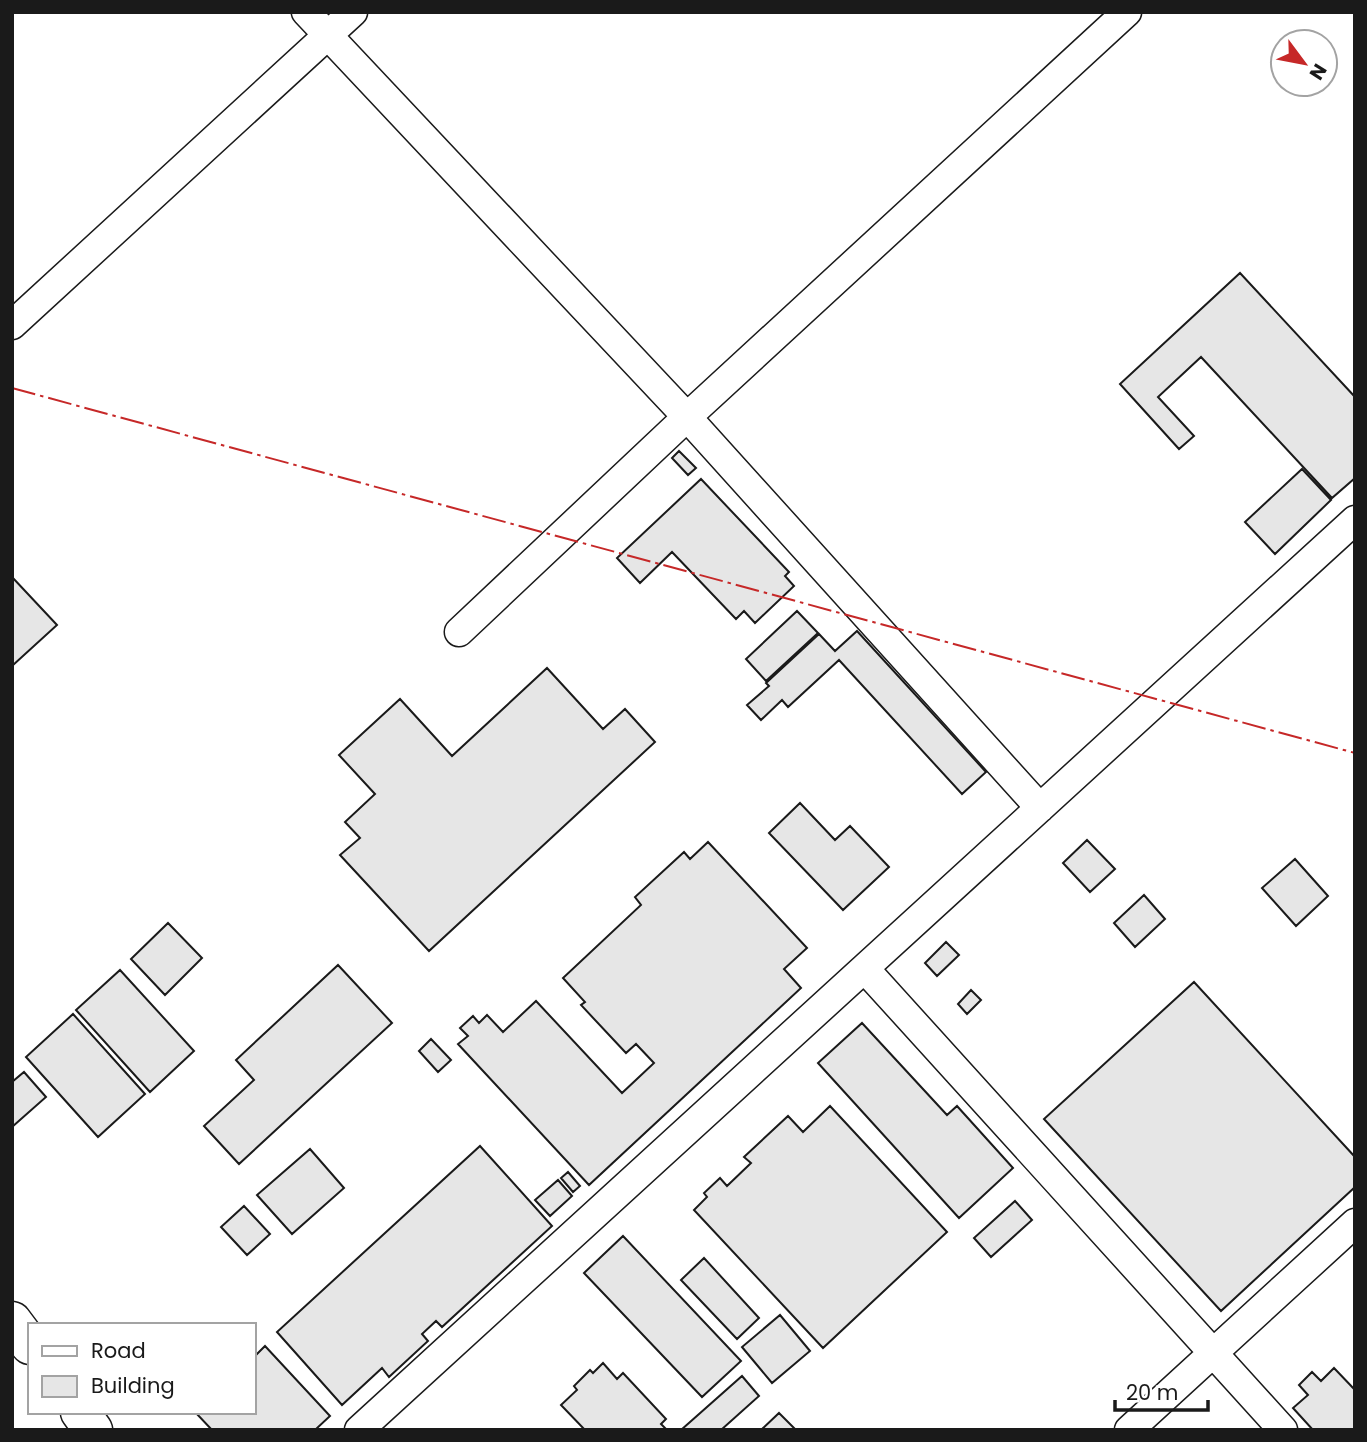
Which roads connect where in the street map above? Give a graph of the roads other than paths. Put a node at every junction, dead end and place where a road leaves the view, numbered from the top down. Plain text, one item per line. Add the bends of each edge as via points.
1 (306, 12) edge
2 (353, 12) edge
3 (1127, 12) edge
4 (327, 36) junction
5 (12, 325) edge
6 (687, 417) junction
7 (1355, 520) edge
8 (459, 632) dead end
9 (1040, 808) junction
10 (865, 970) junction
11 (1355, 1223) edge
12 (12, 1321) edge
13 (28, 1342) edge
14 (1214, 1352) junction
15 (81, 1414) edge
16 (93, 1430) edge
17 (359, 1430) edge
18 (1129, 1430) edge
19 (1283, 1430) edge

1 - 4 street
2 - 4 street
3 - 6 street
4 - 5 street
4 - 6 street
6 - 8 street
6 - 9 street
7 - 9 street
9 - 10 street
10 - 14 street
10 - 17 street
11 - 14 street
12 - 13 main road
14 - 18 street
14 - 19 street
15 - 16 main road

